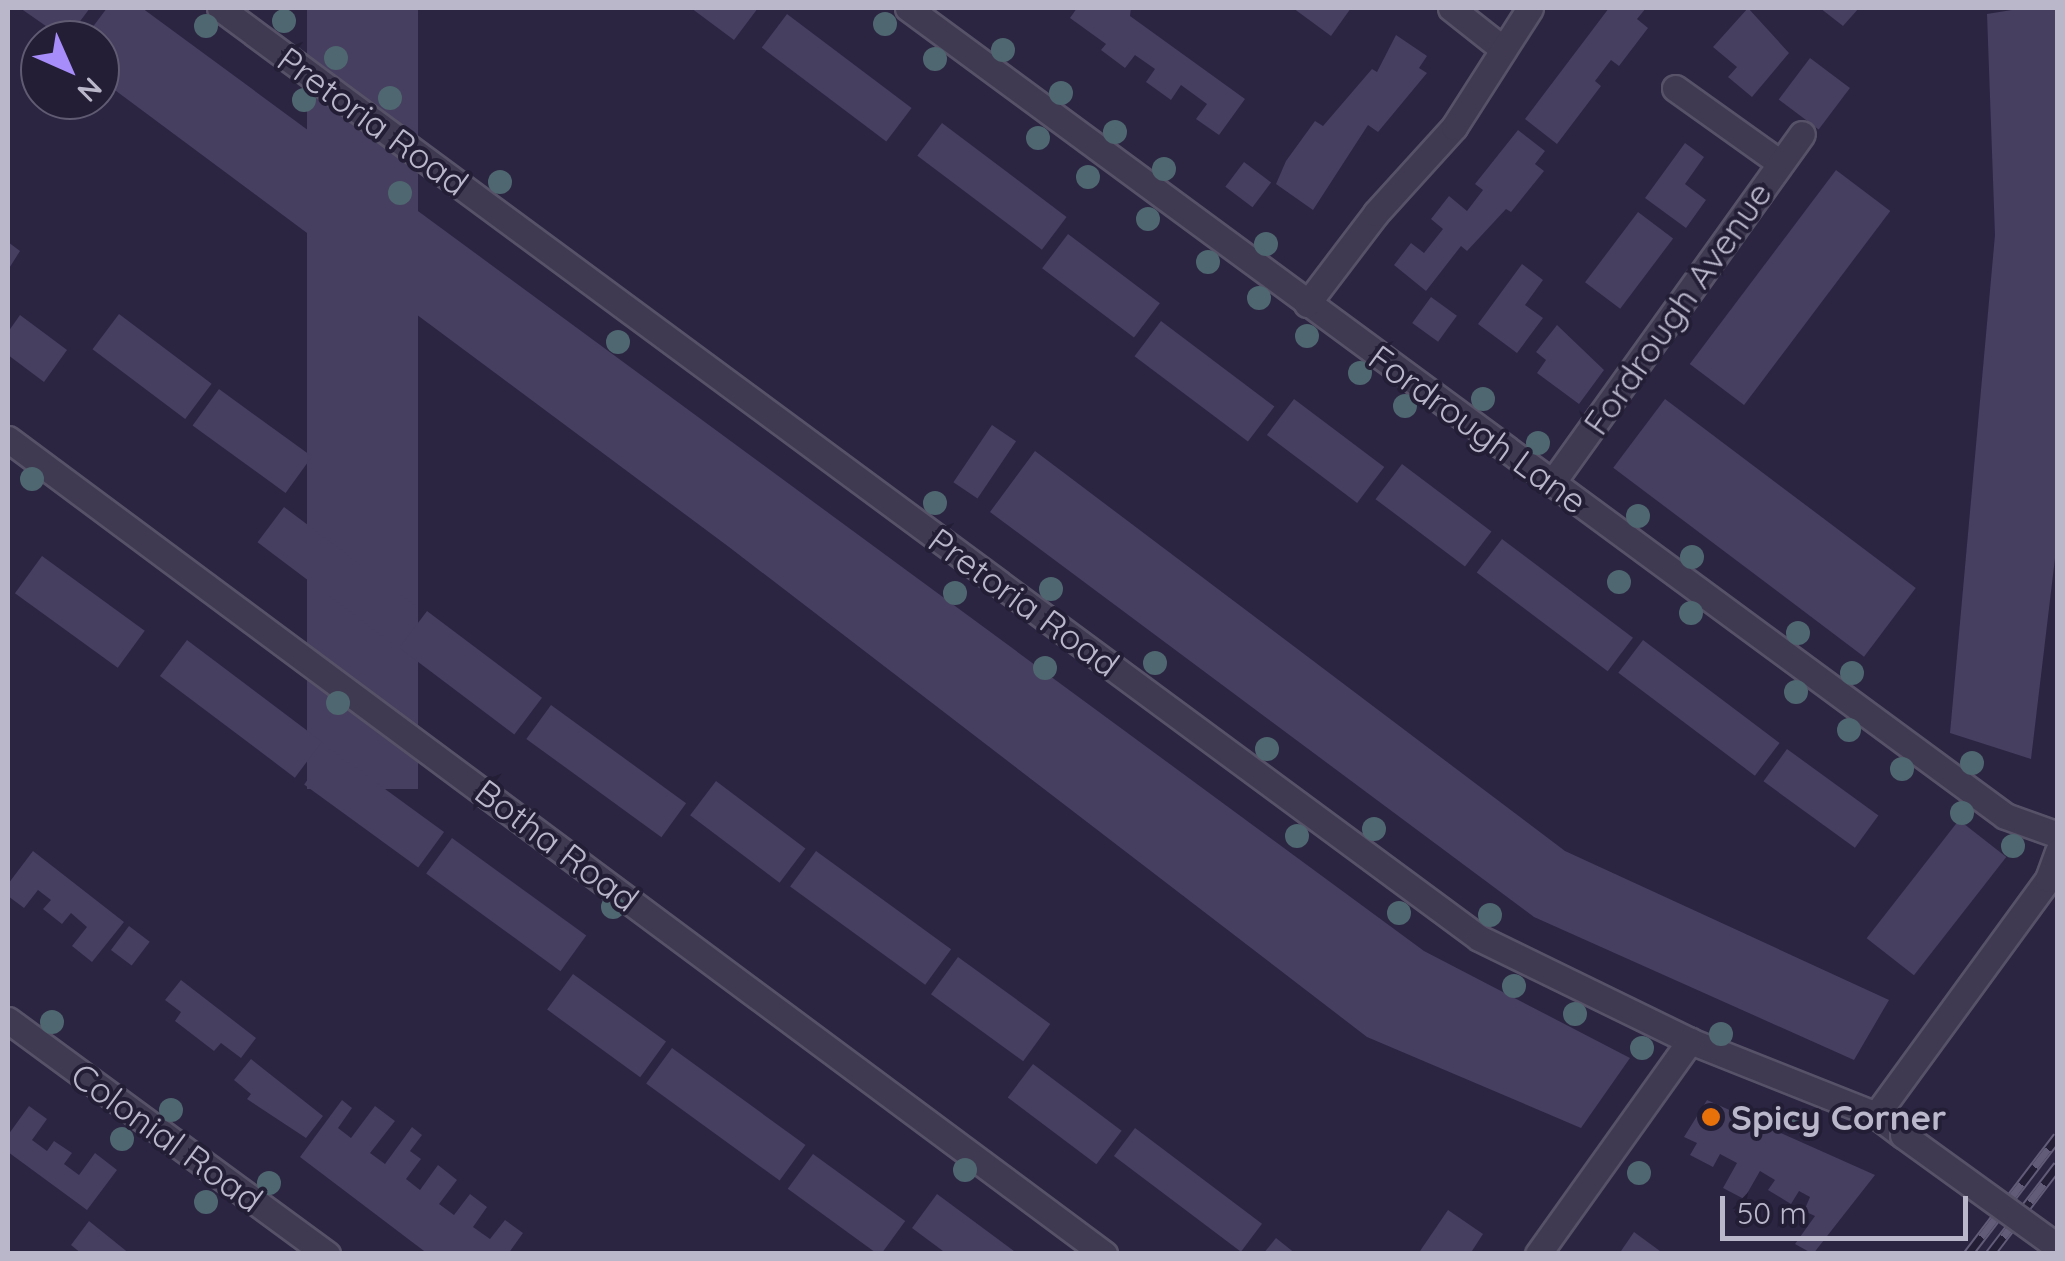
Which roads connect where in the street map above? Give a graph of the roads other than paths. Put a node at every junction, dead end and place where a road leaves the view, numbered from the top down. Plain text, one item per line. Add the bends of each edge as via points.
1 (220, 8) edge
2 (908, 8) edge
3 (1451, 8) edge
4 (1530, 8) edge
5 (1503, 49) junction
6 (1675, 88) dead end
7 (1802, 134) dead end
8 (1780, 163) junction
9 (1307, 304) junction
10 (8, 439) edge
11 (1552, 482) junction
12 (2058, 835) edge
13 (2058, 852) edge
14 (8, 1020) edge
15 (1690, 1041) junction
16 (1876, 1114) junction
17 (2058, 1247) edge
18 (328, 1254) edge
19 (1104, 1254) edge
20 (1538, 1254) edge

1 - 15 street, Pretoria Road via 1479,938
2 - 9 street, Fordrough Lane
3 - 5 street
4 - 5 street
5 - 9 street via 1454,128 1376,212
6 - 8 street
7 - 8 street, Fordrough Avenue
8 - 11 street, Fordrough Avenue
9 - 11 street, Fordrough Lane
10 - 19 street, Botha Road
11 - 12 street, Fordrough Lane via 2006,816
13 - 16 street via 2048,879
14 - 18 street, Colonial Road
15 - 16 street, Pretoria Road
15 - 20 street
16 - 17 street, Pretoria Road, bridge

